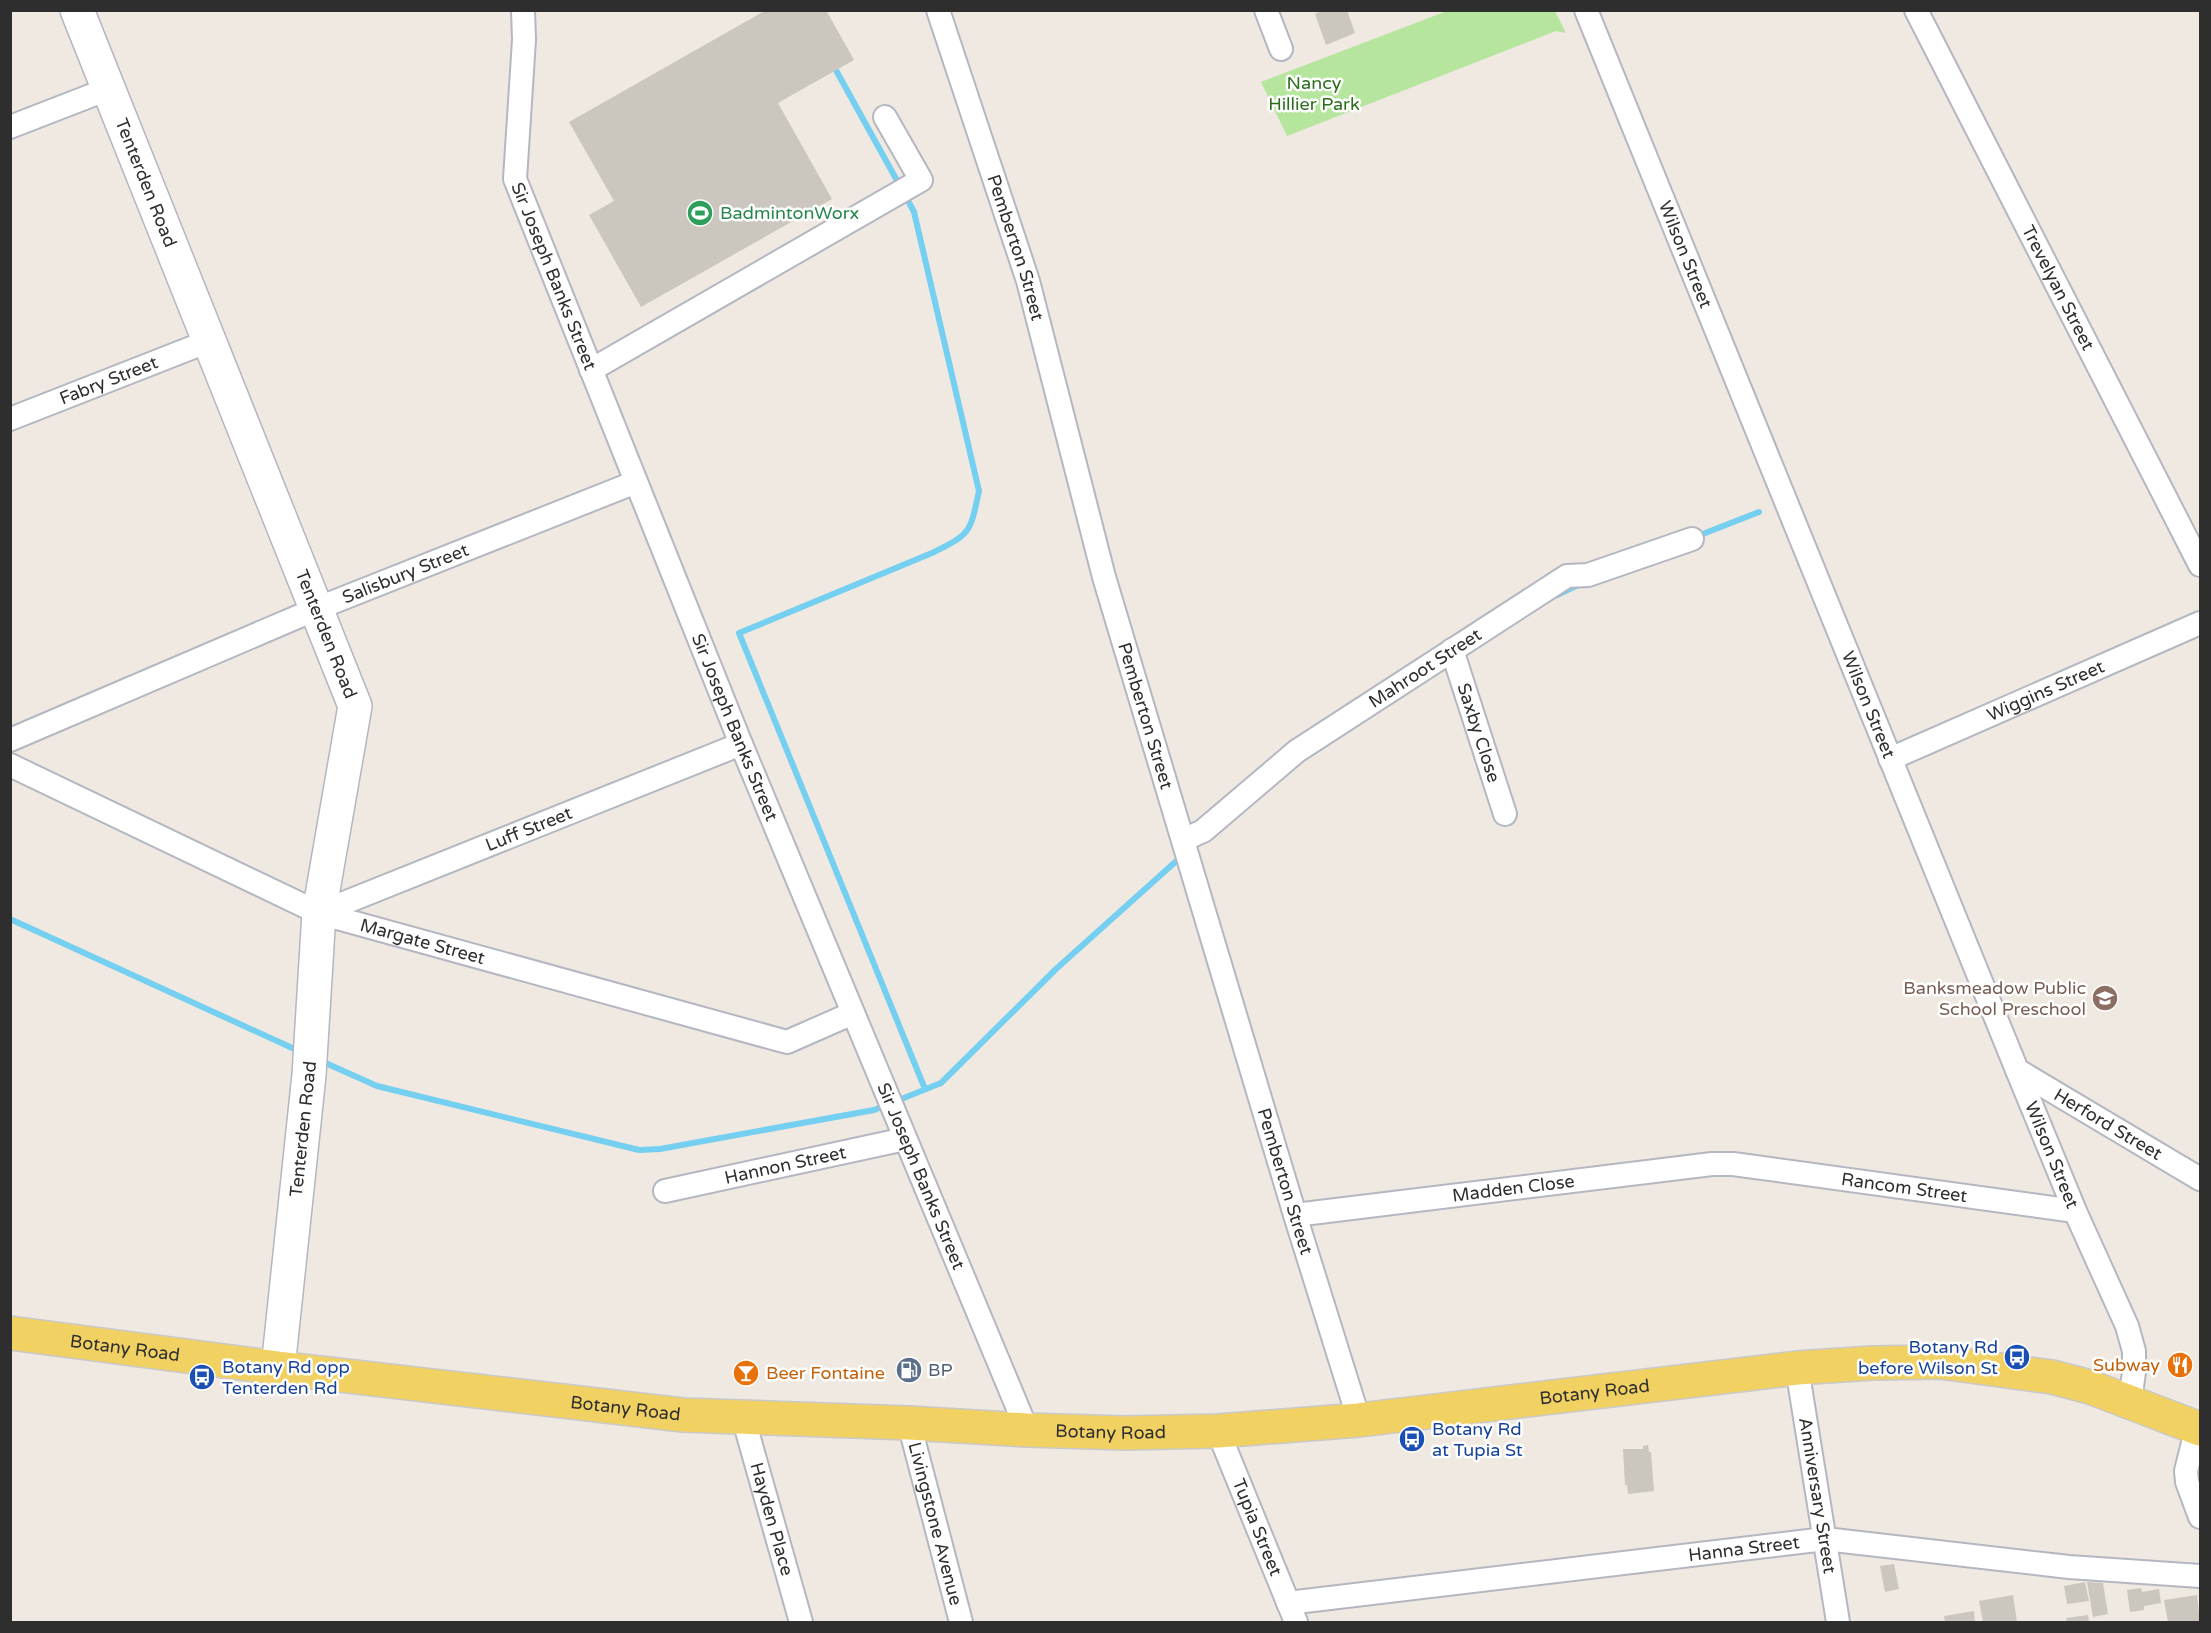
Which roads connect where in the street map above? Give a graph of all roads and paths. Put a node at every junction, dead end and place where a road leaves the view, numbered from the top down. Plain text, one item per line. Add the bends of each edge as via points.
1 (77, 10) edge
2 (523, 10) edge
3 (938, 10) edge
4 (1266, 10) edge
5 (1586, 10) edge
6 (1916, 10) edge
7 (1281, 49) dead end
8 (108, 89) junction
9 (885, 117) dead end
10 (10, 127) edge
11 (209, 341) junction
12 (591, 370) junction
13 (10, 419) edge
14 (636, 482) junction
15 (1692, 539) dead end
16 (2200, 565) edge
17 (316, 609) junction
18 (2200, 623) edge
19 (1452, 650) junction
20 (10, 740) edge
21 (741, 744) junction
22 (1890, 759) junction
23 (10, 765) edge
24 (1505, 814) dead end
25 (1183, 840) junction
26 (319, 913) junction
27 (853, 1013) junction
28 (2017, 1070) junction
29 (905, 1139) junction
30 (1733, 1164) joint
31 (2200, 1179) edge
32 (664, 1191) dead end
33 (2075, 1211) junction
34 (1295, 1215) junction
35 (10, 1333) edge
36 (278, 1368) junction
37 (1797, 1368) junction
38 (2130, 1401) junction
39 (743, 1417) junction
40 (1359, 1420) junction
41 (909, 1422) junction
42 (2199, 1428) edge
43 (1027, 1430) junction
44 (1218, 1431) junction
45 (2200, 1517) edge
46 (1825, 1539) junction
47 (2200, 1576) edge
48 (1292, 1613) edge
49 (801, 1623) edge
50 (961, 1623) edge
51 (1838, 1623) edge

1 - 8 street, Tenterden Road
2 - 12 street, Sir Joseph Banks Street via 515,179
3 - 25 street, Pemberton Street via 1028,281 1104,577
4 - 7 street
5 - 22 street, Wilson Street
6 - 16 street, Trevelyan Street
8 - 10 street
8 - 11 street, Tenterden Road
9 - 12 street via 921,180
11 - 13 street, Fabry Street
11 - 17 street, Tenterden Road
12 - 14 street, Sir Joseph Banks Street
14 - 17 street, Salisbury Street
14 - 21 street, Sir Joseph Banks Street
15 - 19 street, Mahroot Street via 1588,575 1567,576
17 - 20 street, Salisbury Street
17 - 26 street, Tenterden Road via 355,706
18 - 22 street, Wiggins Street
19 - 24 street, Saxby Close
19 - 25 street, Mahroot Street via 1297,752 1203,831
21 - 26 street, Luff Street
21 - 27 street, Sir Joseph Banks Street
22 - 28 street, Wilson Street
23 - 26 street, Margate Street
25 - 34 street, Pemberton Street
26 - 27 street, Margate Street via 788,1042
26 - 36 street, Tenterden Road via 309,1076
27 - 29 street, Sir Joseph Banks Street
28 - 31 street, Herford Street
28 - 33 street, Wilson Street
29 - 32 street, Hannon Street
29 - 43 street, Sir Joseph Banks Street
30 - 33 street, Rancom Street
30 - 34 street, Madden Close via 1698,1165
33 - 38 street, Wilson Street via 2127,1326 2134,1351
34 - 40 street, Pemberton Street
35 - 36 main road, Botany Road
36 - 39 main road, Botany Road via 622,1409
37 - 38 main road, Botany Road via 1940,1362 2052,1377
37 - 40 main road, Botany Road
37 - 46 street, Anniversary Street
38 - 42 main road, Botany Road
39 - 41 main road, Botany Road
39 - 49 street, Hayden Place
40 - 44 main road, Botany Road
41 - 43 main road, Botany Road
41 - 50 street, Livingstone Avenue
42 - 45 street via 2186,1471
43 - 44 main road, Botany Road
44 - 48 street, Tupia Street
46 - 47 street, Hanna Street via 2069,1567
46 - 48 street, Hanna Street
46 - 51 street, Anniversary Street

